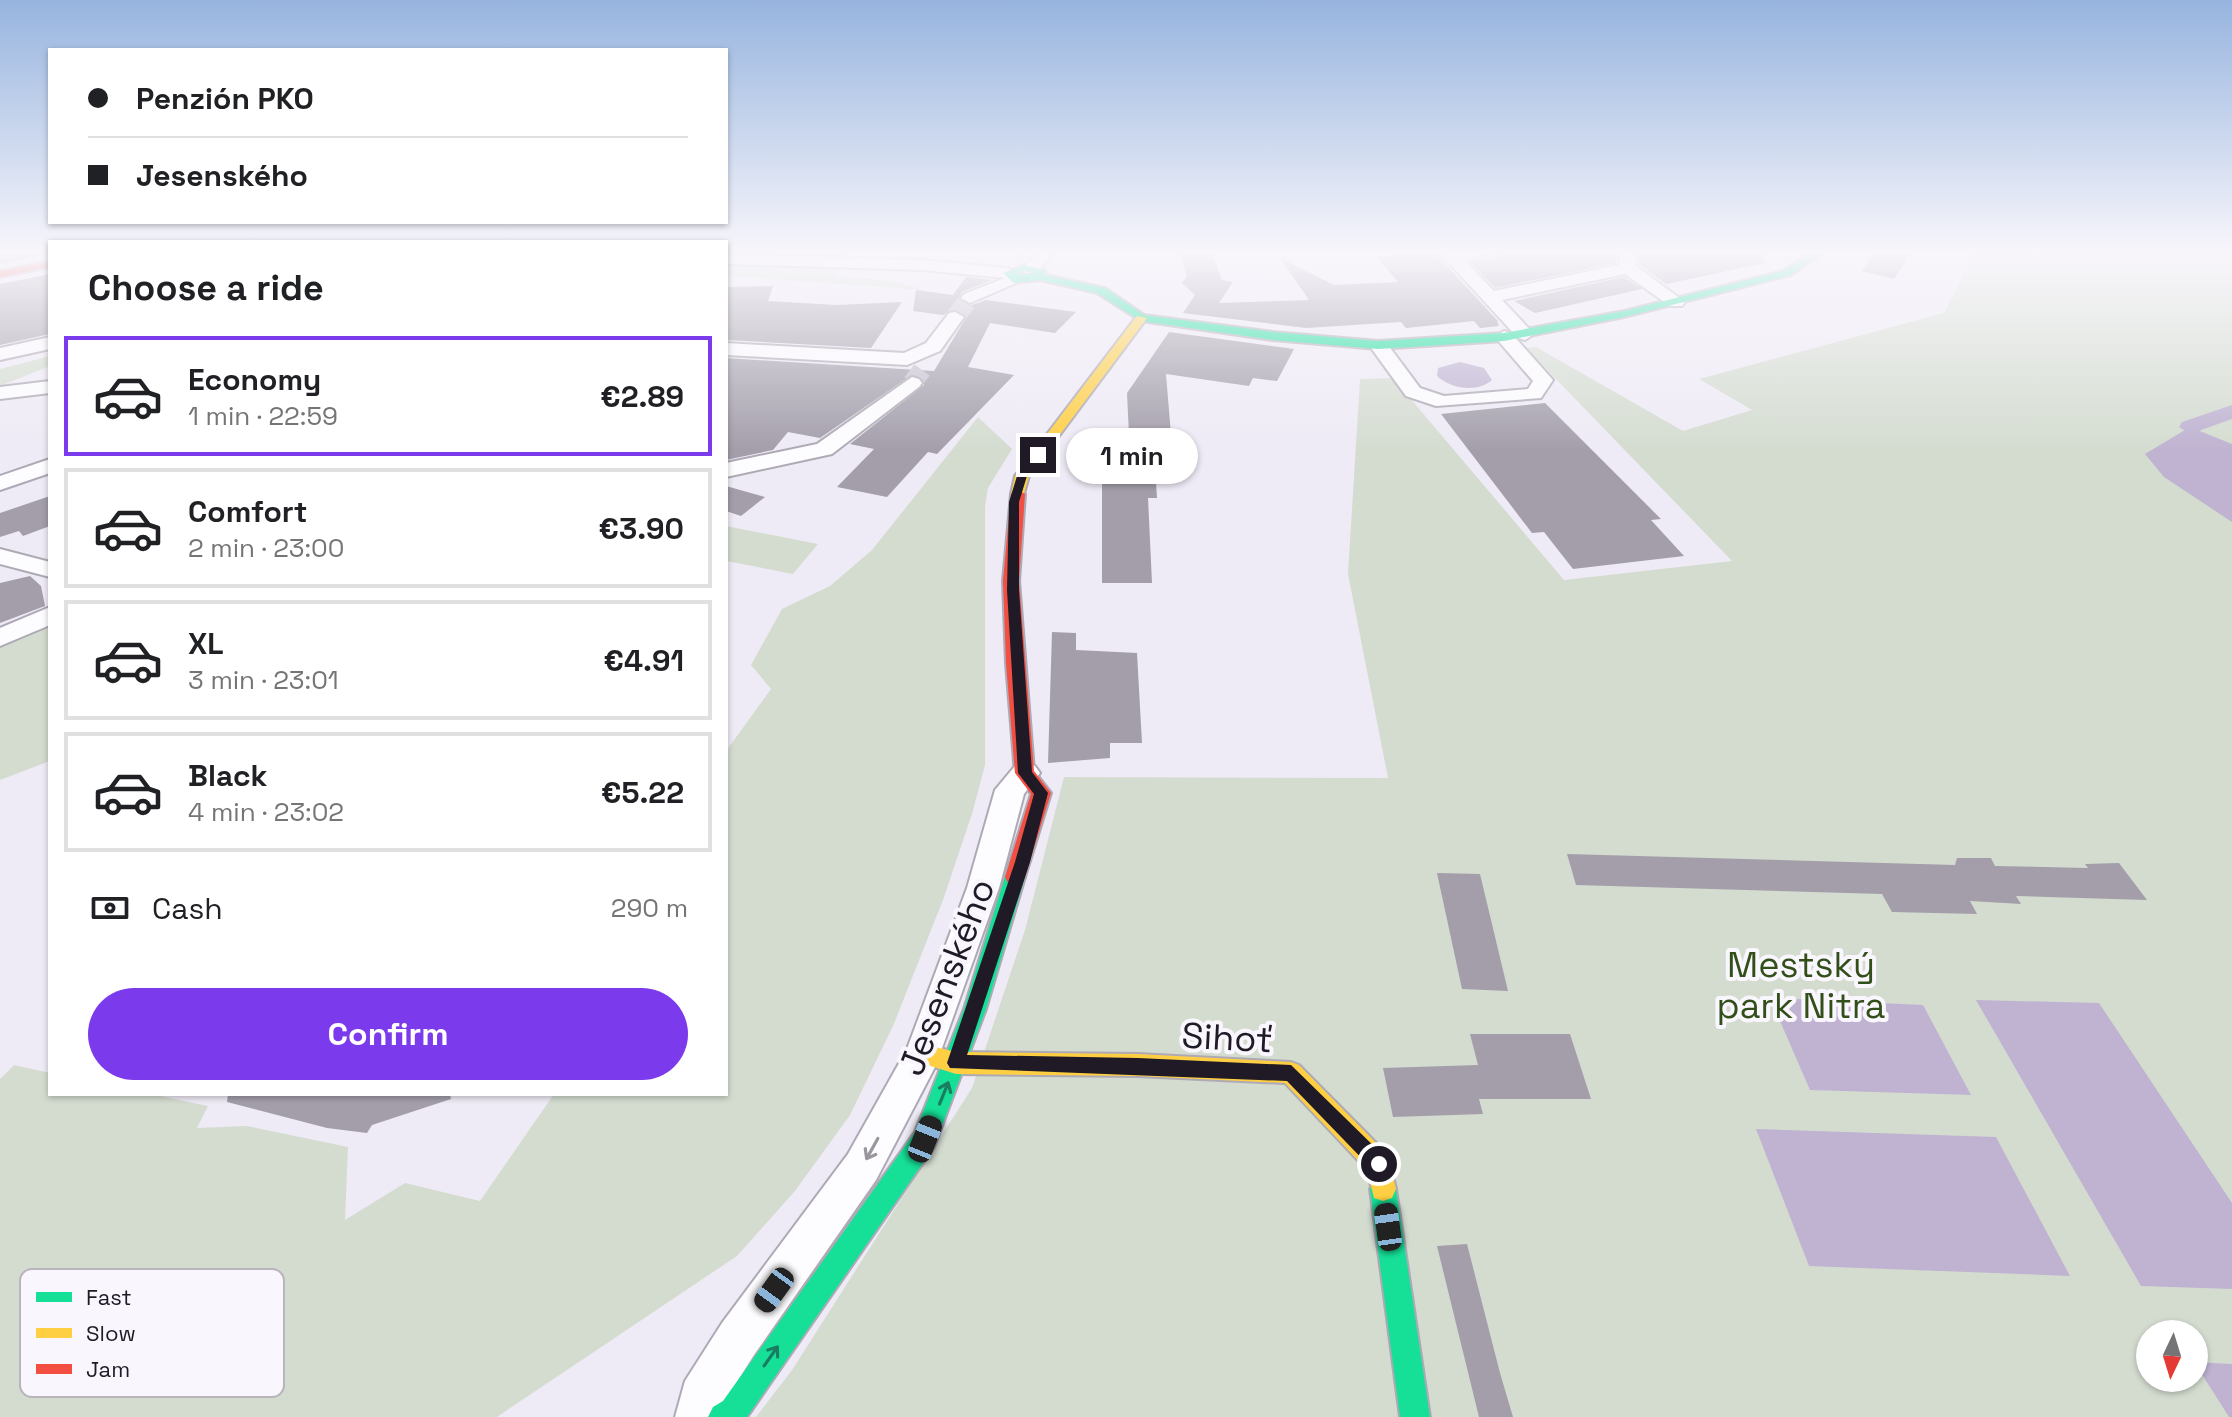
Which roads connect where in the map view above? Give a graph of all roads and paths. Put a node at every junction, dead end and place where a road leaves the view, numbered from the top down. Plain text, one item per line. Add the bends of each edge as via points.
1 (954, 318) tunnel mouth
2 (1141, 318) joint
3 (1510, 318) edge
4 (1600, 318) edge
5 (1525, 334) junction
6 (1504, 337) junction
7 (48, 343) edge
8 (1378, 345) junction
9 (728, 349) edge
10 (0, 354) edge
11 (917, 370) junction
12 (48, 387) edge
13 (0, 393) edge
14 (48, 467) edge
15 (728, 470) edge
16 (0, 483) edge
17 (0, 556) edge
18 (48, 569) edge
19 (48, 616) edge
20 (0, 638) edge
21 (1025, 773) joint
22 (940, 1058) junction
23 (698, 1417) edge
24 (723, 1417) edge
25 (1415, 1417) edge

1 - 11 street
2 - 8 street
2 - 21 street, Jesenského via 1022,476 1014,502 1013,590
3 - 5 street
4 - 5 street
5 - 6 street
6 - 8 street
6 - 8 street via 1543,380 1534,394 1443,402 1413,392
7 - 10 street
9 - 11 street via 896,359
11 - 15 street via 824,449
12 - 13 street
14 - 16 street
17 - 18 street
19 - 20 street
21 - 22 street, Jesenského via 1010,790
22 -> 23 street, Jesenského via 738,1339 701,1397
24 -> 22 street, Jesenského via 733,1411 925,1139
22 - 25 street, Sihoť via 1291,1073 1379,1164

